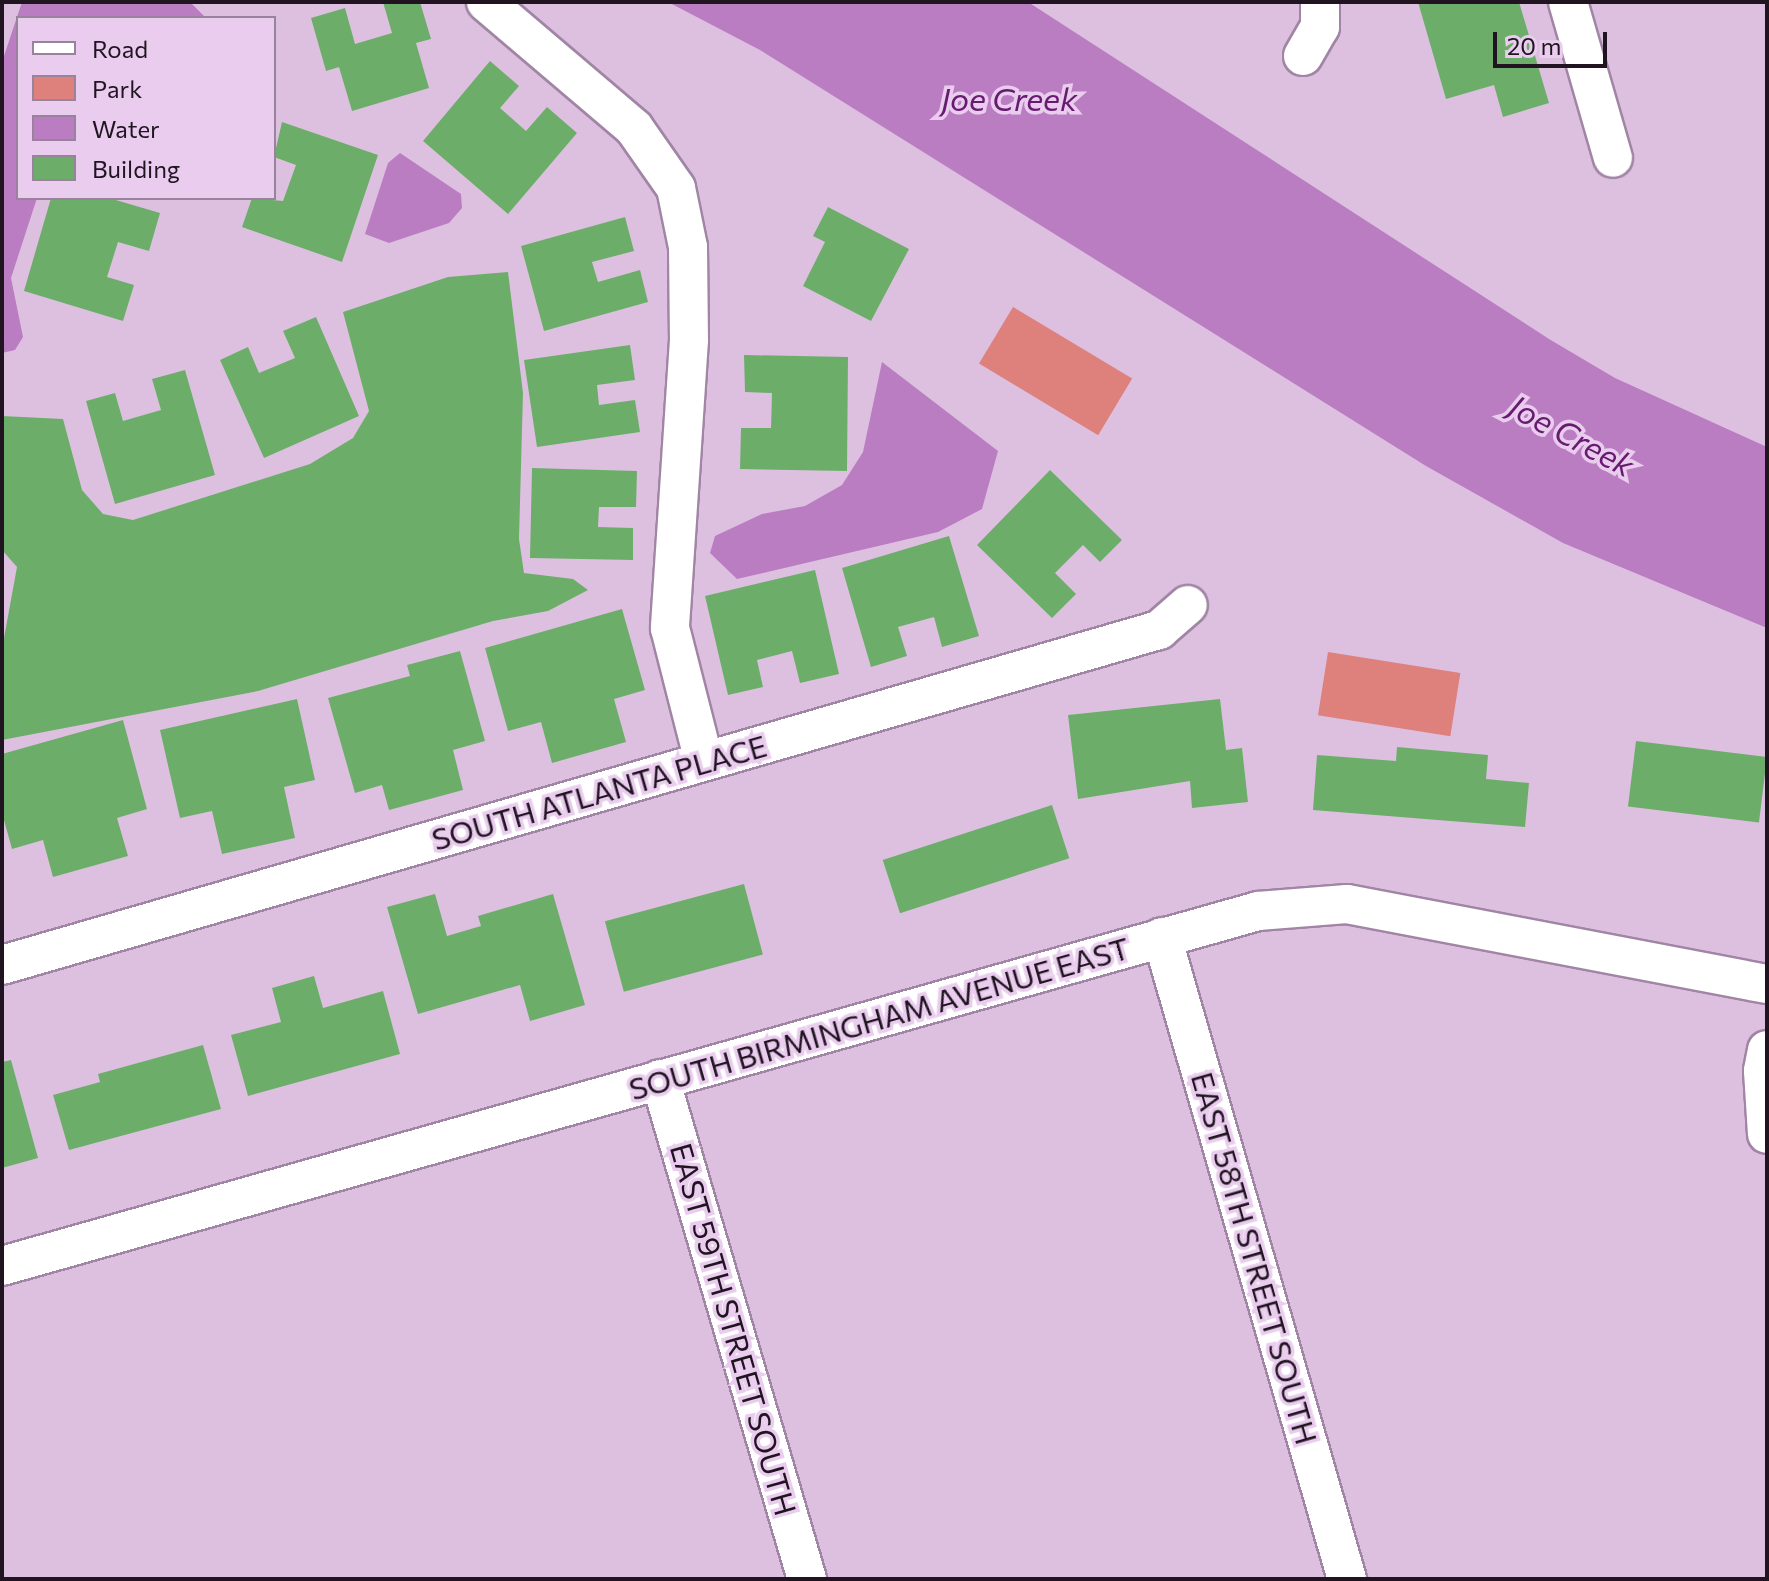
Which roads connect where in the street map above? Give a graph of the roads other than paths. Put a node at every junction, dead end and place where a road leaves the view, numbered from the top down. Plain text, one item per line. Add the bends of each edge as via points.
1 (486, 2) edge
2 (1320, 2) edge
3 (1568, 2) edge
4 (1303, 56) dead end
5 (1613, 158) dead end
6 (1188, 605) dead end
7 (704, 761) junction
8 (1162, 937) junction
9 (2, 965) edge
10 (1767, 984) edge
11 (1767, 1050) edge
12 (660, 1079) junction
13 (1767, 1134) edge
14 (2, 1266) edge
15 (807, 1579) edge
16 (1347, 1579) edge

1 - 7 street via 634,128 676,188 688,247 689,340 670,628
2 - 4 street via 1320,27
3 - 5 street
6 - 7 street, SOUTH ATLANTA PLACE via 1159,630
7 - 9 street, SOUTH ATLANTA PLACE
8 - 10 street, SOUTH BIRMINGHAM AVENUE EAST via 1258,911 1347,904
8 - 12 street, SOUTH BIRMINGHAM AVENUE EAST
8 - 16 street, EAST 58TH STREET SOUTH
11 - 13 street
12 - 14 street, SOUTH BIRMINGHAM AVENUE EAST
12 - 15 street, EAST 59TH STREET SOUTH

